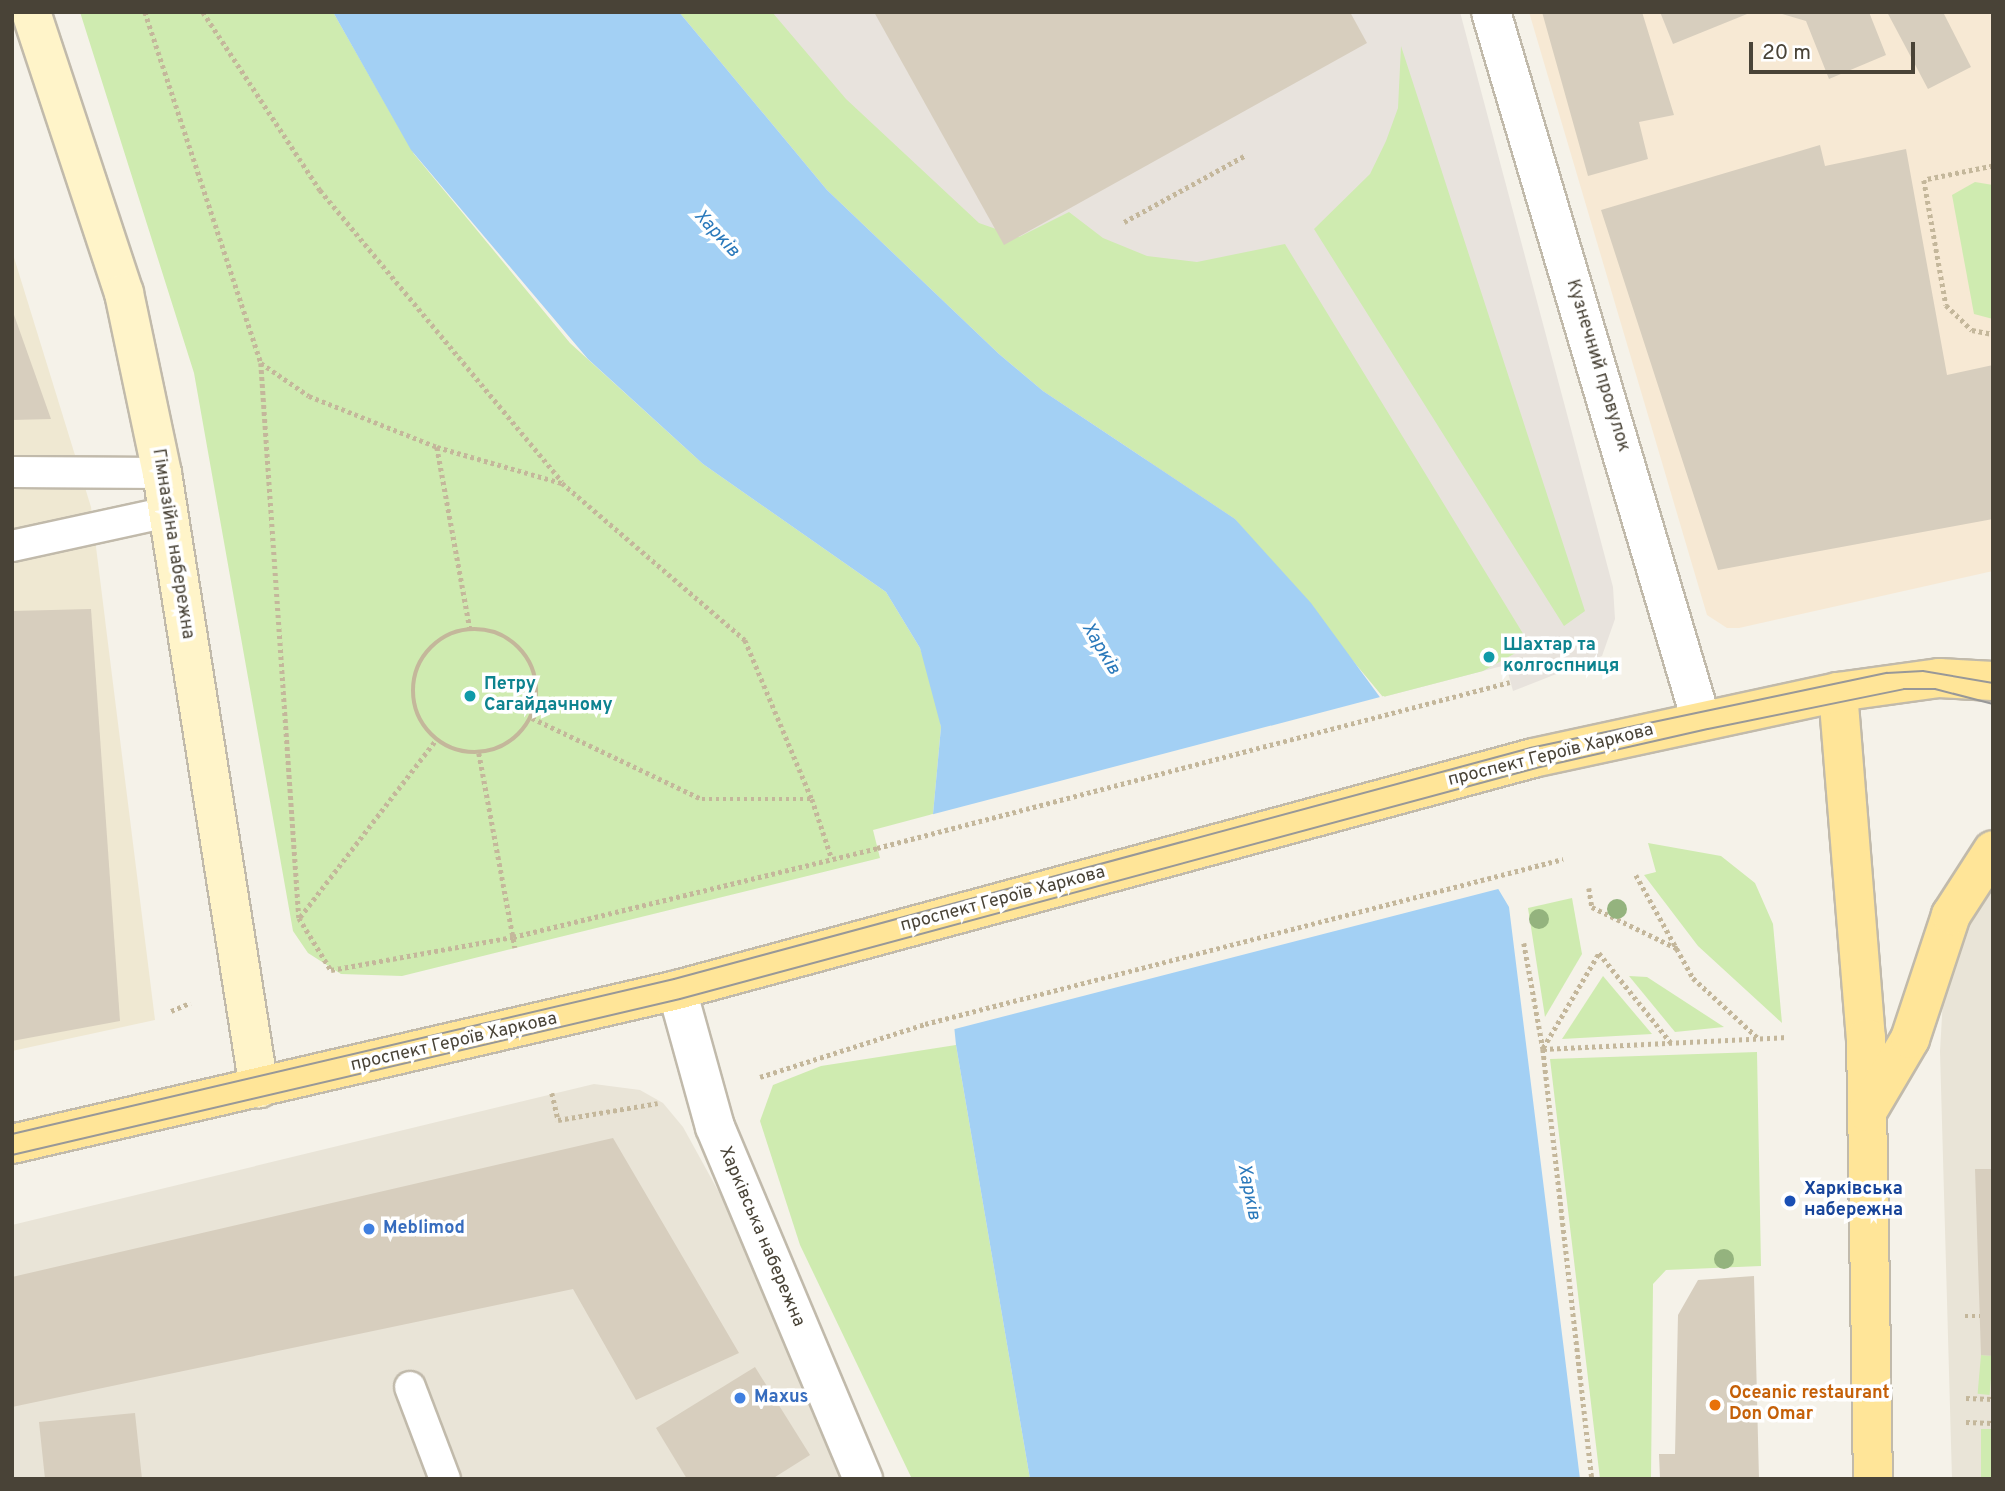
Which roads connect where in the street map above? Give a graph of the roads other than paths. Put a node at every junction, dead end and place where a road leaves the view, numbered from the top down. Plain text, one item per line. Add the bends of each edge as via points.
1 (31, 12) edge
2 (1491, 12) edge
3 (12, 472) edge
4 (162, 473) junction
5 (168, 512) junction
6 (12, 546) edge
7 (1993, 666) edge
8 (1939, 678) junction
9 (1993, 681) edge
10 (1838, 692) junction
11 (1993, 697) edge
12 (1701, 720) junction
13 (1993, 850) edge
14 (677, 990) junction
15 (259, 1088) junction
16 (1866, 1113) junction
17 (12, 1144) edge
18 (410, 1387) dead end
19 (859, 1477) edge
20 (445, 1479) edge
21 (1872, 1479) edge

1 - 4 main road, Гімназійна набережна via 124,293
2 - 12 street, Кузнечний провулок
3 - 4 lane
4 - 5 main road, Гімназійна набережна
5 - 6 lane
5 - 15 main road, Гімназійна набережна
7 - 8 main road
8 - 9 main road
8 - 10 main road, проспект Героїв Харкова
8 - 11 main road, проспект Героїв Харкова
10 - 12 main road, проспект Героїв Харкова
10 - 16 main road
12 - 14 main road, проспект Героїв Харкова via 1533,758
13 - 16 main road via 1951,915 1910,1039
14 - 15 main road, проспект Героїв Харкова
14 - 19 street, Харківська набережна via 715,1127
15 - 17 main road, проспект Героїв Харкова
16 - 21 main road
18 - 20 lane

